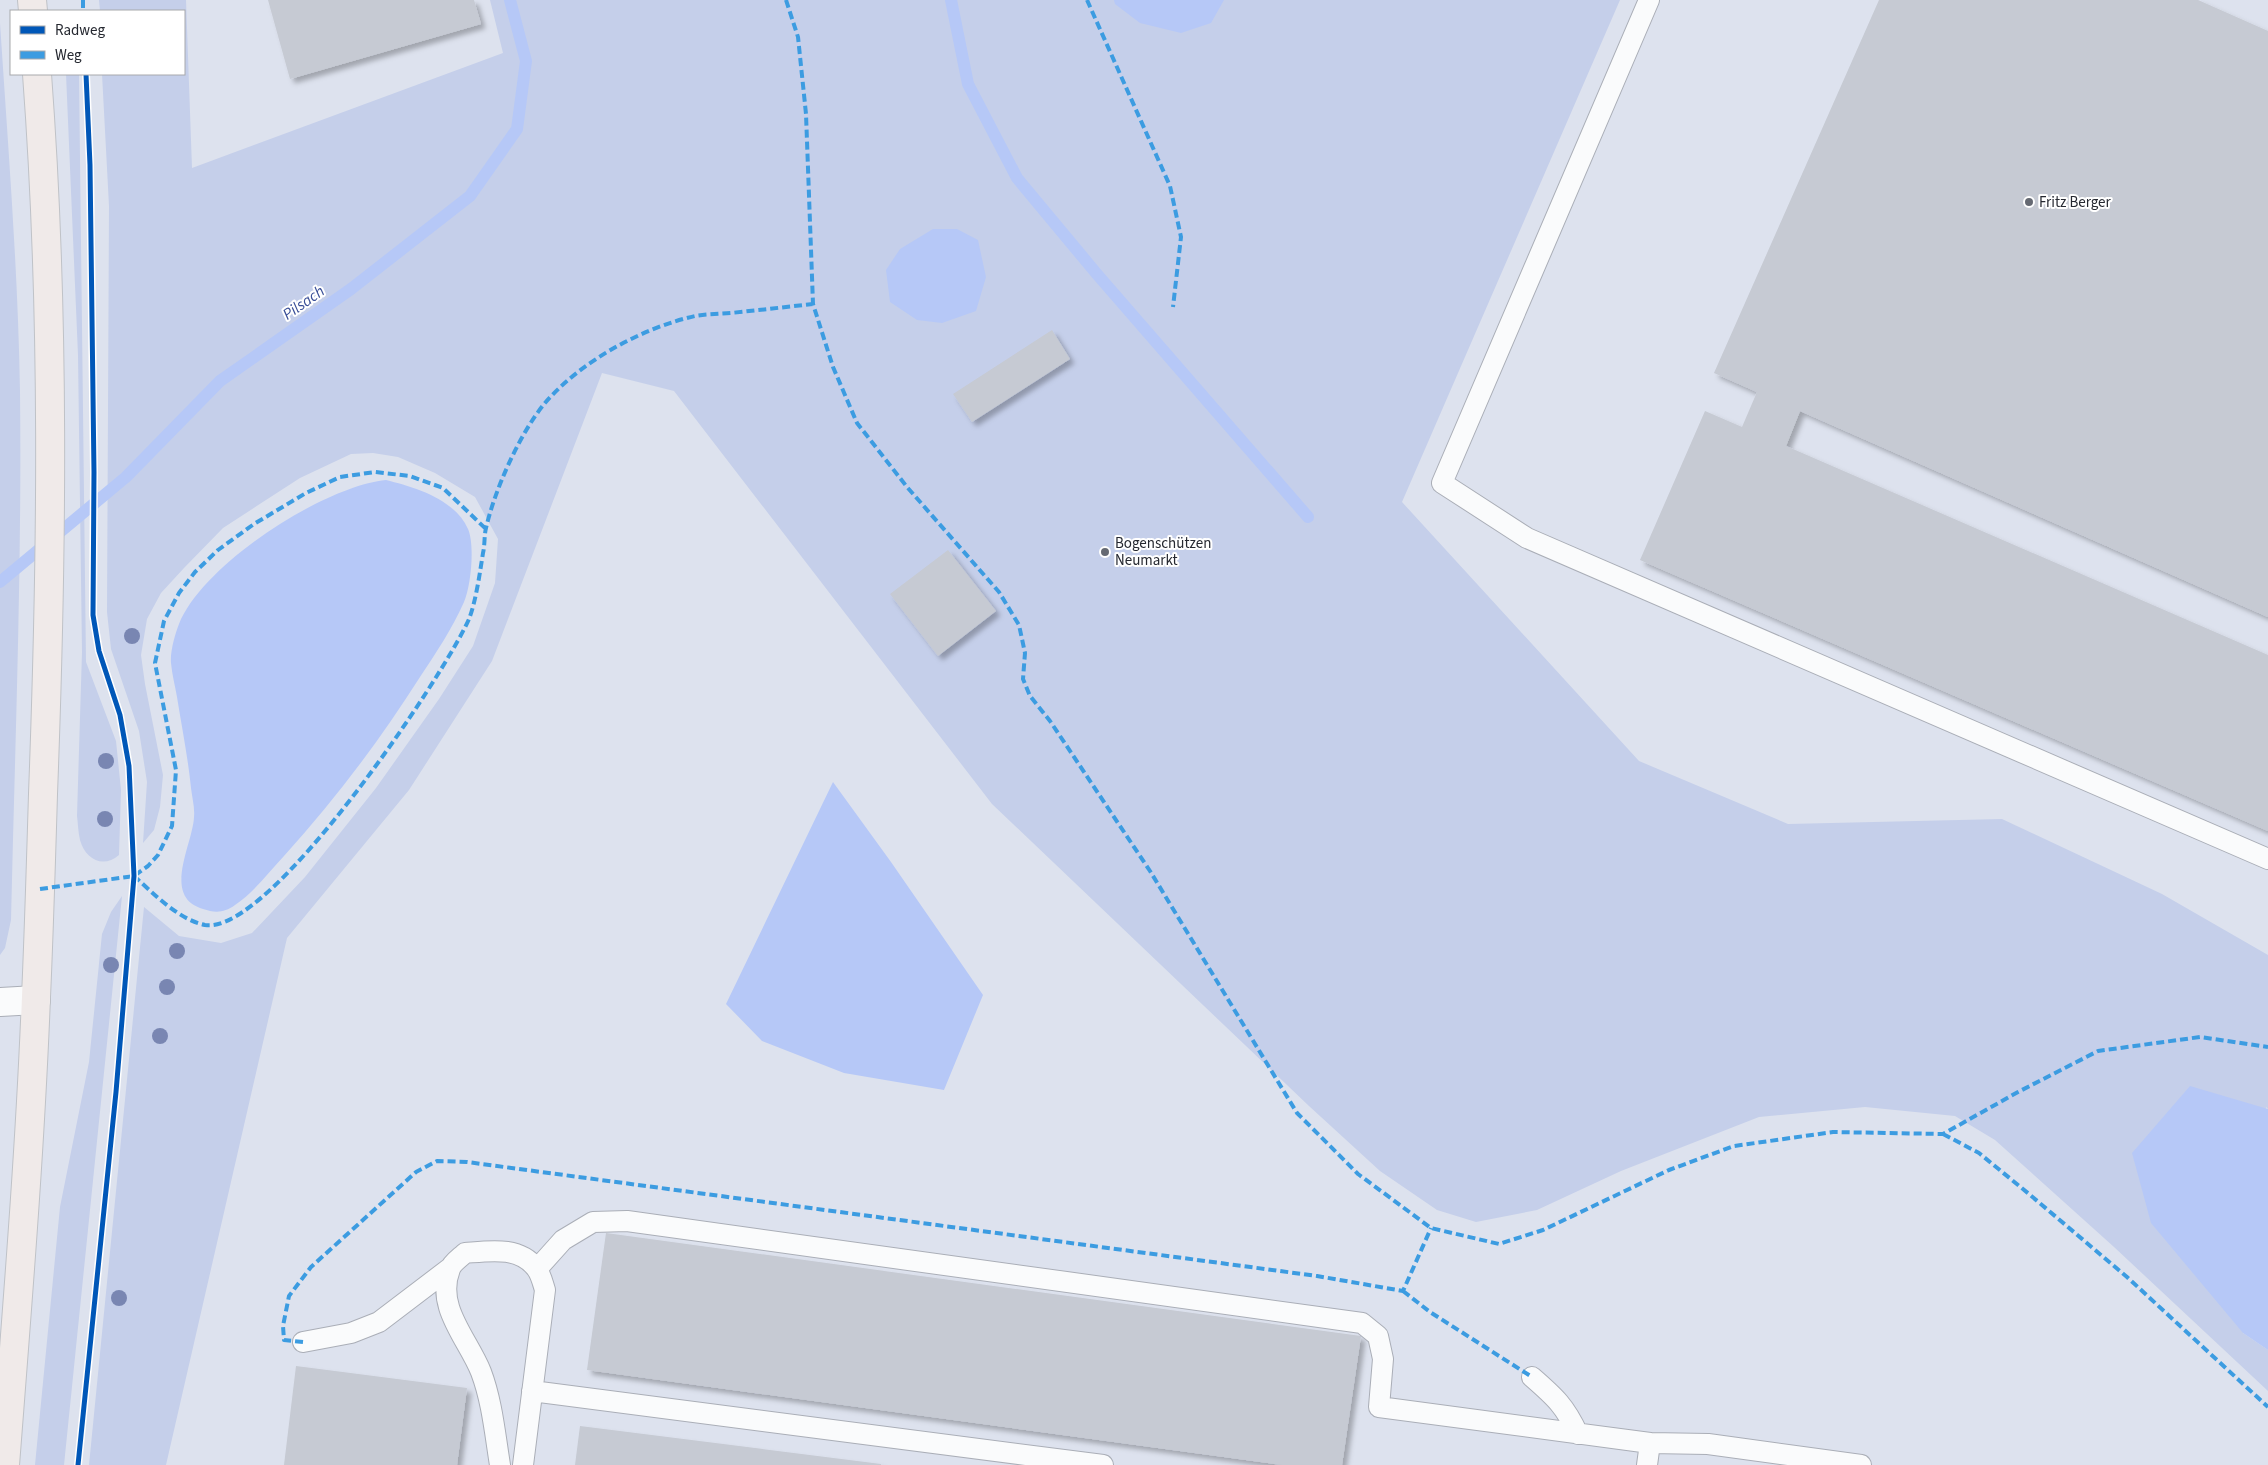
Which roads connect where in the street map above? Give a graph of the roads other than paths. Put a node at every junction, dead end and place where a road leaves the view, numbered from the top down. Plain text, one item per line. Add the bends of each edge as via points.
1 (1649, 0) edge
2 (37, 75) edge
3 (2268, 859) edge
4 (36, 1000) junction
5 (0, 1002) edge
6 (450, 1268) junction
7 (537, 1269) junction
8 (303, 1342) dead end
9 (1532, 1377) dead end
10 (532, 1391) junction
11 (1578, 1434) junction
12 (1650, 1443) junction
13 (5, 1465) edge
14 (500, 1465) edge
15 (522, 1465) edge
16 (1103, 1465) edge
17 (1647, 1465) edge
18 (1860, 1465) edge

1 - 3 lane via 1442,483 1527,538
2 - 4 main road via 48,274 51,499
4 - 5 street
4 - 13 main road
6 - 7 lane via 465,1253 500,1251 522,1256
6 - 8 lane via 379,1322 351,1334
6 - 14 lane via 446,1294 454,1323 481,1371 493,1414
7 - 10 lane via 546,1290
7 - 11 lane via 563,1240 593,1222 627,1220 1362,1323 1378,1336 1383,1359 1379,1407
9 - 11 lane via 1566,1410
10 - 15 lane
10 - 16 lane
11 - 12 lane
12 - 17 lane
12 - 18 lane via 1708,1444

